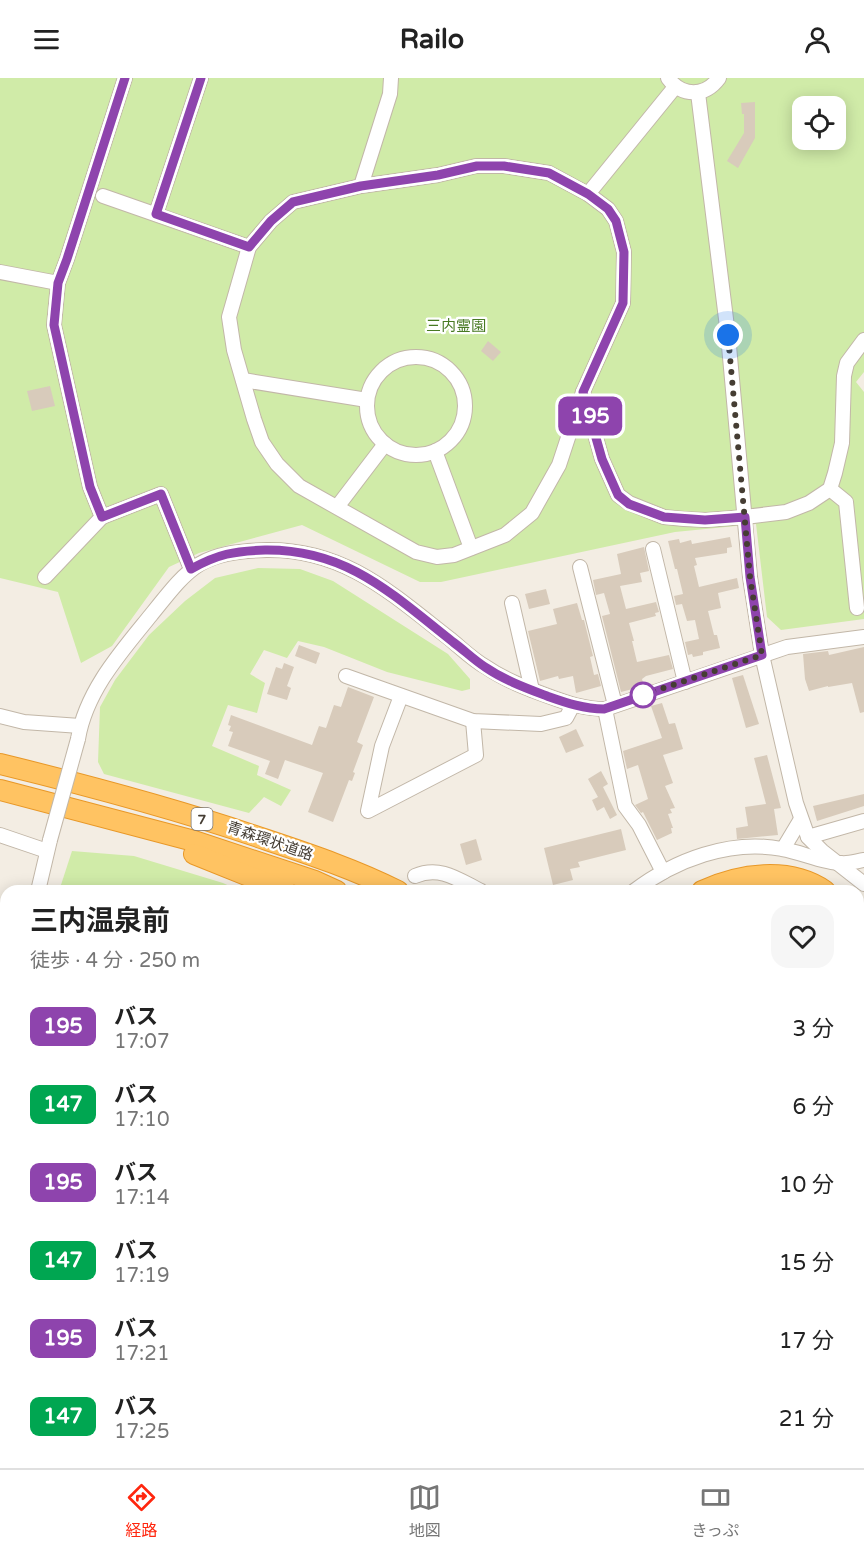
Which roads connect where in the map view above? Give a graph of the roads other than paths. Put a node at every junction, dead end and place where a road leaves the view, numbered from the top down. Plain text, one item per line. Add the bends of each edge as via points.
1 (125, 78) edge
2 (201, 78) edge
3 (391, 78) edge
4 (719, 78) edge
5 (672, 82) edge
6 (698, 93) junction
7 (361, 186) junction
8 (588, 194) junction
9 (103, 196) dead end
10 (156, 214) junction
11 (249, 247) junction
12 (0, 272) edge
13 (58, 283) junction
14 (864, 340) edge
15 (243, 380) junction
16 (583, 392) junction
17 (367, 400) junction
18 (385, 444) junction
19 (435, 451) junction
20 (830, 489) junction
21 (337, 507) junction
22 (102, 517) junction
23 (745, 517) junction
24 (471, 548) junction
25 (652, 549) dead end
26 (580, 567) dead end
27 (191, 569) junction
28 (45, 577) dead end
29 (512, 603) dead end
30 (858, 608) dead end
31 (864, 637) edge
32 (762, 655) junction
33 (346, 676) dead end
34 (685, 682) junction
35 (532, 690) junction
36 (401, 696) junction
37 (573, 705) junction
38 (610, 707) junction
39 (0, 716) edge
40 (474, 721) junction
41 (79, 732) junction
42 (0, 764) edge
43 (0, 790) edge
44 (99, 817) junction
45 (801, 819) junction
46 (864, 821) edge
47 (0, 835) edge
48 (808, 837) junction
49 (49, 845) junction
50 (783, 849) junction
51 (864, 860) edge
52 (840, 864) junction
53 (663, 872) junction
54 (415, 876) dead end
55 (864, 884) edge
56 (39, 885) edge
57 (271, 885) edge
58 (324, 885) edge
59 (386, 885) edge
60 (468, 885) edge
61 (643, 885) edge
62 (716, 885) edge
63 (816, 885) edge
64 (864, 1049) edge
65 (864, 1076) edge

1 - 13 street
2 - 10 street
3 - 7 street via 390,94
4 - 6 street
5 - 6 street via 682,91
5 - 8 street
6 - 23 street via 728,335
7 - 8 street via 477,166 504,166 549,173
7 - 11 street via 293,202
8 - 16 street via 608,209 616,221 624,252 625,278 623,303
9 - 10 street
10 - 11 street
11 - 15 street via 229,317
12 - 13 street
13 - 22 street via 54,325 90,487
14 - 20 street via 847,363 844,376 842,443
15 - 17 street
15 - 21 street via 262,442 277,464 299,486
16 - 23 street via 602,459 618,495 629,504 664,517
16 - 24 street via 559,465 532,513 505,535
17 - 18 street via 374,432
17 - 19 street via 382,370 396,361 429,358 445,365 463,389 465,411 458,432
18 - 19 street via 409,454
18 - 21 street
19 - 24 street
20 - 23 street via 810,503 786,512
20 - 30 street via 846,502
21 - 24 street via 416,552 437,557
22 - 27 street via 161,494
22 - 28 street
23 - 32 street
25 - 34 street
26 - 38 street
27 - 35 street via 236,551 287,550 336,561 362,573 484,667
27 - 41 street via 101,681
29 - 35 street
31 - 32 street via 787,647
32 - 34 street
32 - 45 street
33 - 36 street
34 - 38 street
35 - 37 street
36 - 40 street
36 - 40 street via 382,746 368,811 476,755
37 - 38 street via 588,709
37 - 40 street via 566,718 542,724
38 - 53 street via 625,806
39 - 41 street
41 - 49 street, bridge
42 - 59 highway, 青森環状道路 / 7 via 221,824
43 - 44 highway, 青森環状道路 / 7
44 - 57 highway
44 - 58 highway, 青森環状道路 / 7 via 195,841
45 - 48 street
45 - 50 street
46 - 48 street
47 - 49 street
48 - 52 street
49 - 56 street
50 - 52 street
50 - 53 street via 762,846 717,852 684,861
51 - 52 street
52 - 55 street
53 - 61 street
54 - 60 street via 439,871
62 - 63 highway via 745,876 768,875
64 - 65 highway

